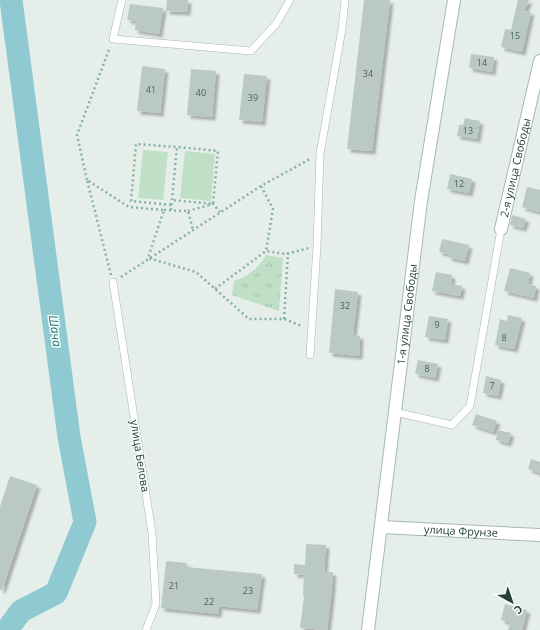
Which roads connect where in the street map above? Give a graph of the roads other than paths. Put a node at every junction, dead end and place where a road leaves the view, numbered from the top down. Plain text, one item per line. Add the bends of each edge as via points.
1 (122, 0) edge
2 (290, 0) edge
3 (345, 0) edge
4 (454, 0) edge
5 (540, 60) edge
6 (501, 229) joint
7 (113, 282) road end
8 (310, 355) dead end
9 (395, 412) junction
10 (381, 527) junction
11 (540, 535) edge
12 (146, 630) edge
13 (368, 630) edge

1 - 2 lane via 113,39 251,51 276,24
3 - 8 lane via 320,154
4 - 9 street, 1-я улица Свободы via 421,201
5 - 6 street, 2-я улица Свободы
6 - 9 lane via 470,406 452,425
7 - 12 lane, улица Белова via 152,533 156,604
9 - 10 street, 1-я улица Свободы
10 - 11 street, улица Фрунзе
10 - 13 street, 1-я улица Свободы

